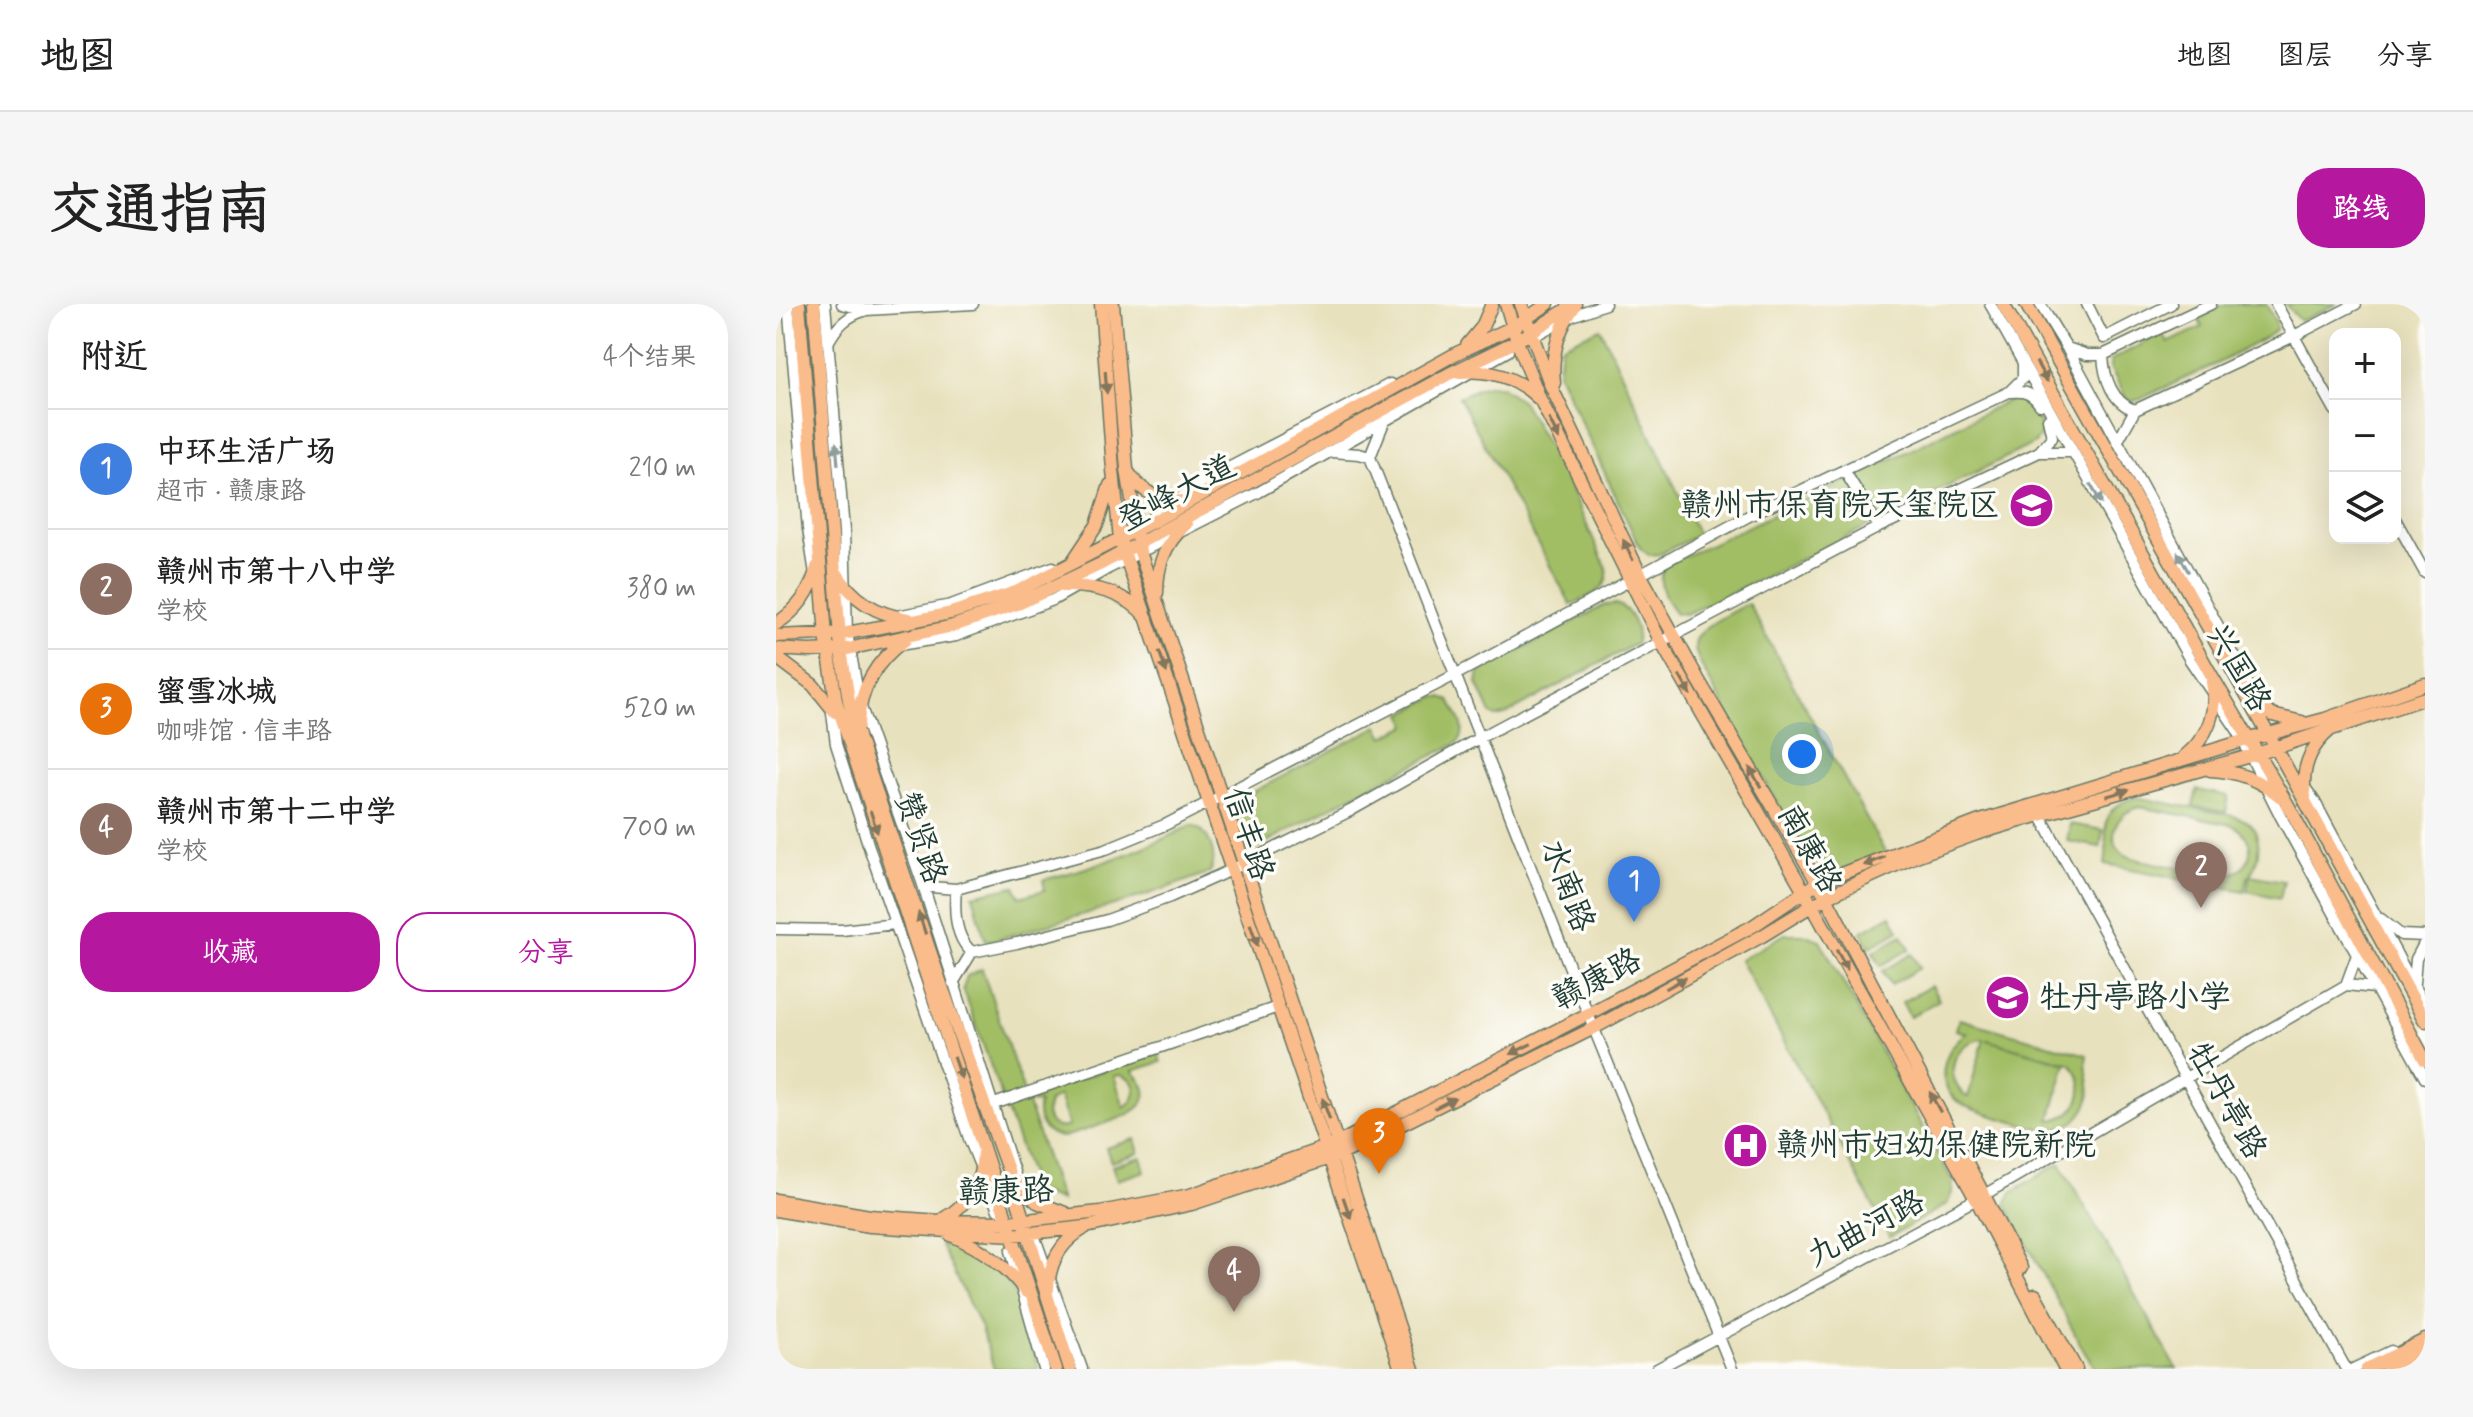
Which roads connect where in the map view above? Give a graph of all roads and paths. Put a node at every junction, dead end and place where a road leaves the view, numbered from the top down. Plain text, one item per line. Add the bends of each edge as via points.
1 (788, 304) edge
2 (799, 304) edge
3 (814, 304) edge
4 (825, 304) edge
5 (842, 304) edge
6 (973, 304) edge
7 (1101, 304) edge
8 (1113, 304) edge
9 (1492, 304) edge
10 (1506, 304) edge
11 (1540, 304) edge
12 (1548, 304) edge
13 (1576, 304) edge
14 (1605, 304) edge
15 (1990, 304) edge
16 (2003, 304) edge
17 (2026, 304) edge
18 (2040, 304) edge
19 (2087, 304) edge
20 (2171, 304) edge
21 (2276, 304) edge
22 (2356, 304) edge
23 (2204, 305) edge
24 (866, 310) junction
25 (1524, 312) edge
26 (1567, 318) junction
27 (1512, 325) junction
28 (1532, 335) junction
29 (2294, 336) junction
30 (1473, 339) junction
31 (828, 343) junction
32 (1518, 343) junction
33 (2067, 348) junction
34 (1457, 353) junction
35 (2103, 355) junction
36 (2023, 364) junction
37 (1474, 371) junction
38 (1449, 374) junction
39 (2009, 392) junction
40 (1540, 399) junction
41 (2329, 400) edge
42 (1558, 402) junction
43 (2135, 410) junction
44 (1384, 422) junction
45 (2117, 442) junction
46 (1331, 452) junction
47 (2039, 452) junction
48 (2072, 452) junction
49 (1370, 457) junction
50 (1127, 469) junction
51 (1113, 470) junction
52 (1844, 470) junction
53 (1190, 501) junction
54 (1175, 502) junction
55 (1194, 515) junction
56 (1879, 527) junction
57 (2401, 530) edge
58 (1175, 535) junction
59 (1137, 538) junction
60 (1123, 546) junction
61 (819, 548) junction
62 (1079, 554) junction
63 (1065, 569) junction
64 (836, 571) junction
65 (2425, 573) edge
66 (815, 575) junction
67 (1634, 577) junction
68 (844, 584) junction
69 (1056, 586) junction
70 (1078, 586) junction
71 (1157, 600) junction
72 (895, 617) junction
73 (928, 618) junction
74 (1150, 622) junction
75 (776, 624) edge
76 (834, 634) junction
77 (1674, 635) junction
78 (776, 636) edge
79 (912, 636) junction
80 (1661, 642) junction
81 (897, 646) junction
82 (776, 649) edge
83 (835, 650) junction
84 (776, 657) edge
85 (2209, 671) junction
86 (1455, 675) junction
87 (2237, 683) junction
88 (2425, 684) edge
89 (2214, 695) junction
90 (2425, 698) edge
91 (860, 704) junction
92 (831, 705) junction
93 (2257, 706) junction
94 (2330, 723) junction
95 (845, 733) junction
96 (2269, 734) junction
97 (1481, 737) junction
98 (859, 740) junction
99 (2246, 740) junction
100 (2277, 747) junction
101 (2254, 755) junction
102 (2177, 762) junction
103 (2187, 773) junction
104 (2264, 785) junction
105 (2304, 785) junction
106 (1215, 798) junction
107 (2288, 805) junction
108 (2308, 807) junction
109 (2040, 815) junction
110 (1237, 867) junction
111 (922, 882) junction
112 (1817, 883) junction
113 (956, 889) junction
114 (1805, 893) junction
115 (1826, 897) junction
116 (1812, 907) junction
117 (2376, 916) junction
118 (895, 924) junction
119 (776, 929) edge
120 (2425, 939) edge
121 (972, 952) junction
122 (2357, 955) junction
123 (953, 983) junction
124 (2346, 985) junction
125 (2413, 985) junction
126 (2375, 988) junction
127 (1278, 1007) junction
128 (2425, 1007) edge
129 (1588, 1014) junction
130 (2425, 1021) edge
131 (1594, 1028) junction
132 (2425, 1060) edge
133 (2425, 1078) edge
134 (2184, 1079) junction
135 (994, 1104) junction
136 (982, 1142) junction
137 (1334, 1151) junction
138 (982, 1167) junction
139 (1008, 1170) junction
140 (1019, 1187) junction
141 (1980, 1197) junction
142 (776, 1200) edge
143 (776, 1210) edge
144 (1085, 1220) junction
145 (1026, 1221) junction
146 (941, 1226) junction
147 (1007, 1228) junction
148 (1030, 1234) junction
149 (1049, 1277) junction
150 (1021, 1284) junction
151 (1050, 1304) junction
152 (1038, 1317) junction
153 (1719, 1337) junction
154 (2425, 1337) edge
155 (2425, 1350) edge
156 (2425, 1362) edge
157 (1044, 1369) edge
158 (1056, 1369) edge
159 (1070, 1369) edge
160 (1082, 1369) edge
161 (1401, 1369) edge
162 (1413, 1369) edge
163 (1657, 1369) edge
164 (1732, 1369) edge
165 (2065, 1369) edge
166 (2076, 1369) edge
167 (2346, 1369) edge
168 (2353, 1369) edge
169 (2367, 1369) edge
170 (2388, 1369) edge
171 (2411, 1369) edge

1 - 66 street
2 - 61 main road, 赞贤路
3 - 64 main road, 赞贤路
4 - 31 street
5 - 24 street
6 - 24 street
7 -> 51 main road, 信丰路
8 - 50 main road, 信丰路
9 - 30 main road
10 - 27 main road, 南康路
11 - 25 street
12 - 25 main road, 登峰大道
13 - 26 main road
13 - 28 main road, 登峰大道
14 - 26 street
15 - 36 street
16 -> 85 main road, 兴国路
17 - 87 main road, 兴国路
18 - 33 street
19 - 20 street via 2104,338
21 - 29 street
22 - 29 street
23 - 35 street
24 - 31 street via 845,320
25 - 27 main road, 登峰大道
25 - 28 main road, 南康路
26 - 28 street
26 - 42 main road via 1554,359
27 - 30 street
27 - 32 main road, 南康路
27 - 34 main road, 登峰大道
28 - 32 main road, 登峰大道
28 - 42 main road, 南康路
29 - 41 street
29 - 43 street
30 - 34 main road
30 - 54 street via 1215,475
68 -> 31 street
32 - 37 street
32 - 38 main road, 登峰大道
32 - 40 main road, 南康路
33 - 35 street
33 - 45 street
34 - 53 main road, 登峰大道
35 - 43 street via 2105,375 2116,397
36 - 39 street via 2023,378
36 - 48 street
37 - 38 main road
37 - 40 main road via 1508,378
37 - 44 street
38 - 55 main road, 登峰大道
39 - 47 street via 2034,395 2044,412 2052,437
39 - 52 street
40 -> 67 main road, 南康路
67 -> 42 main road, 南康路
43 - 45 street
44 - 46 street
44 - 49 street
93 -> 45 street
46 - 49 street
46 - 58 street
47 - 48 street
47 - 56 street
48 -> 89 street
49 - 86 street, 水南路
50 - 54 main road via 1147,492
50 - 59 main road, 信丰路
51 - 60 main road, 信丰路
51 - 62 main road via 1102,514
52 - 56 street
52 - 67 street
53 - 54 main road
53 - 59 main road, 登峰大道
54 - 59 street
55 - 58 main road
55 - 59 main road, 登峰大道
56 - 77 street
57 - 65 street
58 - 59 street
58 - 71 main road via 1158,565
59 - 60 main road, 登峰大道
59 - 60 street
59 - 71 main road, 信丰路
60 - 62 street
60 - 63 main road, 登峰大道
60 - 69 main road, 登峰大道
60 - 70 street
60 - 74 main road, 信丰路
61 - 66 main road
61 - 76 main road, 赞贤路
62 - 63 main road
62 - 72 street via 951,605
63 - 73 main road, 登峰大道 via 1016,592
64 - 68 main road
64 - 76 main road, 赞贤路
66 - 75 main road via 802,601
66 - 76 street
67 - 77 main road, 南康路
67 - 80 main road, 南康路
67 - 86 street
68 - 72 main road via 868,605
68 - 76 street
69 - 70 main road
69 - 79 main road, 登峰大道 via 1020,603
70 - 74 main road via 1120,597
70 - 81 street via 956,636
71 - 106 main road, 信丰路
72 - 73 main road
73 - 76 main road, 登峰大道
74 -> 106 main road, 信丰路
76 - 78 main road, 登峰大道
76 - 83 main road, 赞贤路
77 - 80 street
112 -> 77 main road, 南康路
79 - 81 main road
79 - 83 main road, 登峰大道
80 - 97 street
80 -> 114 main road, 南康路
81 - 91 main road via 876,668
82 - 83 main road, 登峰大道
83 - 91 street
83 - 92 street
83 - 95 main road, 赞贤路 via 836,701
83 - 98 main road, 赞贤路
84 - 92 main road
85 - 89 main road
85 - 99 main road, 兴国路
86 - 97 street, 水南路
86 - 106 street
87 - 93 main road
87 - 96 main road, 兴国路
88 - 94 main road, 赣康路
89 - 99 street
89 - 102 main road via 2207,730
90 - 94 main road, 赣康路
91 - 98 main road
91 - 111 street
92 - 95 main road
92 - 118 street via 836,744
93 - 94 main road via 2288,720
93 - 96 street
94 - 96 main road, 赣康路
94 - 100 main road, 赣康路
94 - 105 main road via 2312,750
95 -> 136 main road, 赞贤路
96 - 99 main road, 赣康路
96 - 100 main road, 兴国路
97 - 110 street
97 - 129 street, 水南路
139 -> 98 main road, 赞贤路
99 - 101 main road, 兴国路
99 - 102 main road, 赣康路
100 - 101 main road, 赣康路
100 - 105 street
100 - 108 main road, 兴国路
101 - 103 main road, 赣康路
101 - 104 street
101 - 107 main road, 兴国路
102 -> 112 main road, 赣康路 via 1977,822
103 - 104 main road via 2224,771
109 -> 103 main road, 赣康路
104 - 107 main road
104 - 122 street
105 - 108 main road
105 - 117 street
106 - 110 main road, 信丰路
106 - 113 street via 1106,849
107 - 132 main road, 兴国路
108 - 130 main road, 兴国路
109 - 115 main road, 赣康路 via 1916,856
109 - 134 street, 牡丹亭路
110 - 121 street via 1107,920
110 -> 127 main road, 信丰路
137 -> 110 main road, 信丰路
111 - 113 street
111 - 123 street
112 - 114 main road, 赣康路
112 - 115 main road, 南康路
113 - 121 street via 955,916
114 - 116 main road, 南康路
114 - 129 main road, 赣康路
115 - 116 main road, 赣康路
141 -> 115 main road, 南康路
131 -> 116 main road, 赣康路
116 -> 141 main road, 南康路
117 - 120 street via 2401,935
117 - 125 street
118 - 119 street
118 - 138 street
120 - 125 street
121 - 123 street
122 - 124 street
122 - 126 street
123 - 135 street
124 - 126 street
124 - 134 street, 九曲河路
125 - 128 street
126 - 133 street
127 - 135 street
127 - 137 main road, 信丰路
129 - 131 street, 水南路
129 -> 137 main road, 赣康路
137 -> 131 main road, 赣康路
131 - 153 street, 水南路
134 - 141 street, 九曲河路
134 - 167 street, 牡丹亭路
135 - 140 street
136 - 138 main road
136 - 147 main road, 赞贤路
137 - 144 main road, 赣康路
137 -> 161 main road, 信丰路
137 - 162 main road, 信丰路
138 - 146 main road via 968,1198
138 - 147 street
139 - 140 main road
139 - 145 main road, 赞贤路
140 - 144 main road via 1035,1201
140 - 145 street
141 - 153 street, 九曲河路
141 - 165 main road, 南康路
141 - 166 main road, 南康路
142 - 146 main road, 赣康路
143 - 146 main road, 赣康路 via 870,1226
144 - 145 main road, 赣康路
144 - 148 main road, 赣康路
144 - 149 main road via 1061,1249
145 - 147 main road, 赣康路
145 - 148 main road, 赞贤路
146 - 147 main road, 赣康路
146 - 150 main road via 992,1257
147 - 148 main road, 赣康路
147 - 150 street
147 - 152 main road, 赞贤路
148 - 149 street
148 - 151 main road, 赞贤路
149 - 151 main road
149 - 160 street
150 - 152 main road
150 - 157 street
151 - 159 main road, 赞贤路
152 - 158 main road, 赞贤路
153 - 163 street, 九曲河路
153 - 164 street, 水南路
154 - 168 street
154 - 169 main road
155 - 170 highway
156 - 171 highway

